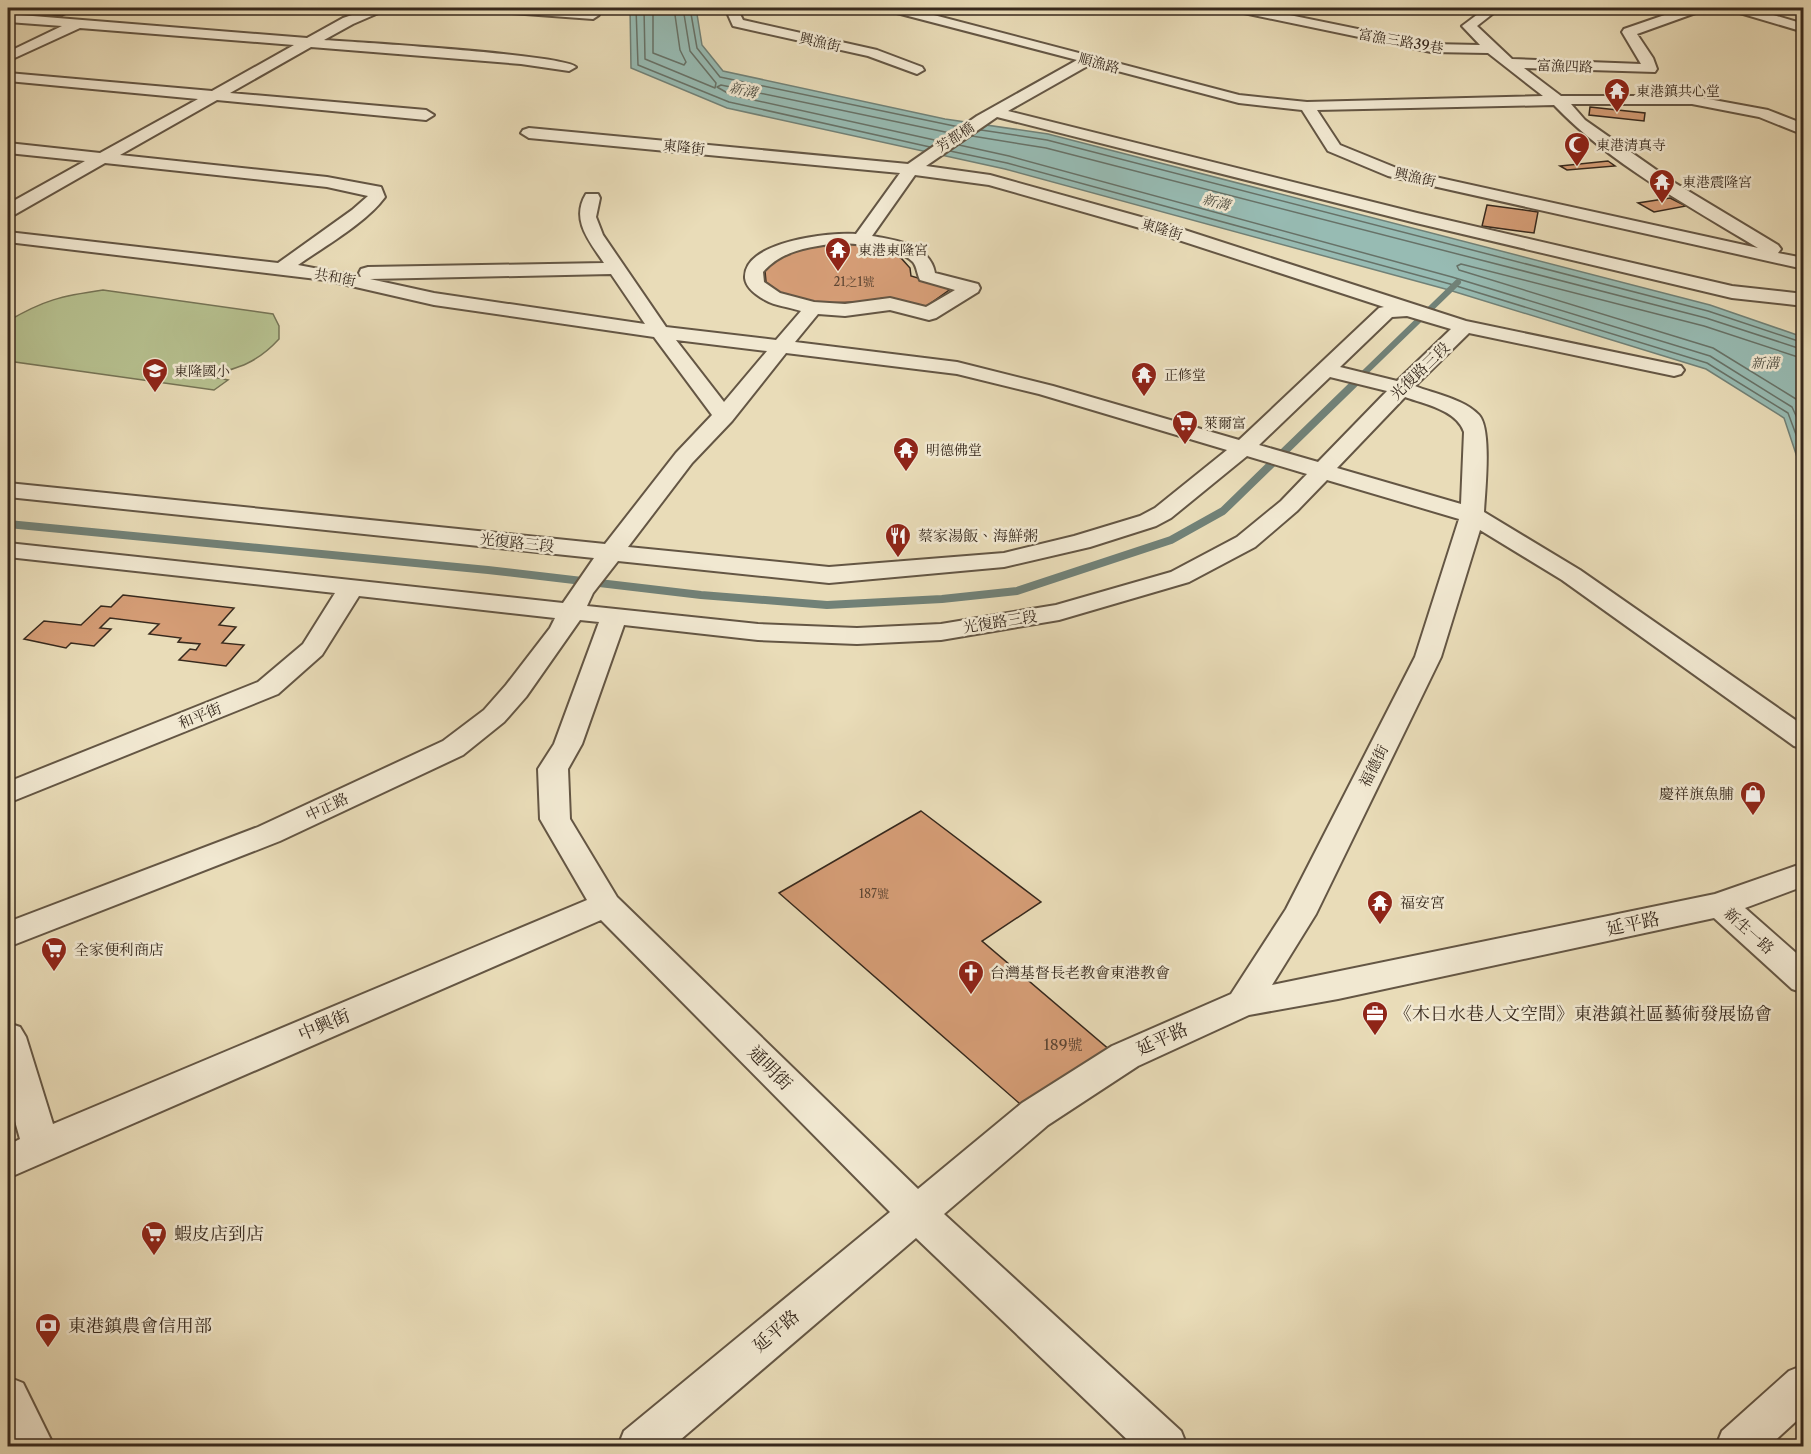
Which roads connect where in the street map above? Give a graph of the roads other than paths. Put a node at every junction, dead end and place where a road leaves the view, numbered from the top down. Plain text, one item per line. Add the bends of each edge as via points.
1 (384, 8) edge
2 (497, 8) edge
3 (731, 8) edge
4 (894, 8) edge
5 (1239, 8) edge
6 (1494, 8) edge
7 (1696, 8) edge
8 (1738, 8) edge
9 (107, 12) dead end
10 (593, 15) dead end
11 (8, 18) edge
12 (79, 24) junction
13 (1803, 28) edge
14 (310, 42) junction
15 (1491, 49) junction
16 (8, 57) edge
17 (1088, 60) junction
18 (1509, 63) junction
19 (569, 67) dead end
20 (916, 69) dead end
21 (8, 77) edge
22 (214, 95) junction
23 (1558, 100) junction
24 (1307, 106) junction
25 (426, 115) dead end
26 (989, 116) junction
27 (1802, 128) edge
28 (529, 133) dead end
29 (8, 148) edge
30 (103, 157) junction
31 (911, 169) junction
32 (592, 198) dead end
33 (8, 211) edge
34 (8, 237) edge
35 (862, 238) junction
36 (1798, 263) edge
37 (615, 268) junction
38 (280, 269) junction
39 (325, 274) junction
40 (1803, 300) edge
41 (813, 309) junction
42 (1408, 310) junction
43 (1456, 323) junction
44 (660, 332) junction
45 (784, 346) junction
46 (1324, 369) junction
47 (1674, 370) dead end
48 (1401, 388) junction
49 (724, 416) junction
50 (1250, 450) junction
51 (1312, 468) junction
52 (8, 490) edge
53 (1472, 514) junction
54 (8, 550) edge
55 (591, 582) junction
56 (353, 586) junction
57 (614, 616) junction
58 (1803, 740) edge
59 (8, 794) edge
60 (1803, 874) edge
61 (606, 905) junction
62 (1720, 905) junction
63 (8, 935) edge
64 (1803, 980) edge
65 (1243, 1003) junction
66 (8, 1037) edge
67 (41, 1146) junction
68 (8, 1162) edge
69 (916, 1213) junction
70 (1803, 1385) edge
71 (8, 1398) edge
72 (32, 1446) edge
73 (642, 1446) edge
74 (1165, 1446) edge
75 (1738, 1446) edge

1 - 14 street via 348,21
2 - 10 street
3 - 20 street, 興漁街 via 738,23 872,53
4 - 17 street, 順漁路
5 - 15 street, 富漁三路39巷 via 1431,48
6 - 15 street, 興漁街 via 1469,26
7 - 18 street, 富漁四路 via 1629,32 1650,69
8 - 13 street
9 - 12 street
11 - 12 street
12 - 14 street
12 - 16 street
14 - 19 street
14 - 22 street
15 - 18 street, 興漁街
17 - 24 street, 順漁路 via 1239,99
17 - 26 street
18 - 23 street, 興漁街
21 - 22 street
22 - 25 street
22 - 30 street
23 - 24 street
23 - 27 street via 1692,100 1763,113
23 - 36 street, 興漁街 via 1580,123 1669,187
24 - 36 street, 興漁街 via 1334,148 1394,172
26 - 31 street, 芳都橋
26 - 40 street via 1732,292
28 - 31 street, 東隆街
29 - 30 street
30 - 33 street
30 - 38 street via 375,191 377,197 358,214
31 - 35 street
31 - 42 street, 東隆街 via 1001,183 1160,228
32 - 37 street via 587,217
34 - 38 street, 共和街
35 - 41 street via 786,248 763,258 753,270 755,284 772,297
35 - 41 street via 914,255 925,267 927,276 971,288 929,314 890,304 845,310
37 - 39 street
37 - 44 street
38 - 39 street, 共和街
39 - 44 street, 共和街 via 434,298
41 - 45 street
42 - 43 street, 光復路三段
42 - 46 street, 光復路三段 via 1386,312
43 - 47 street
43 - 48 street, 光復路三段 via 1458,335
44 - 45 street, 共和街
44 - 49 street
45 - 49 street
45 - 50 street via 977,372
46 - 48 street
46 - 50 street, 光復路三段
48 - 51 street, 光復路三段
48 - 53 street, 福德街 via 1456,408 1471,419 1475,432
49 - 55 street via 684,458
50 - 51 street
50 - 55 street, 光復路三段 via 1148,521 1004,560 828,575
51 - 53 street
51 - 57 street, 光復路三段 via 1288,506 1246,542 1180,577 1059,612 941,632 857,636 758,632
52 - 55 street, 光復路三段
53 - 58 street via 1571,575
53 - 65 street, 福德街 via 1428,657 1300,914
54 - 56 street, 光復路三段
55 - 56 street, 光復路三段
55 - 57 street, 光復路三段
55 - 63 street, 中正路 via 562,630 516,691 494,716 453,748 269,834
56 - 59 street, 和平街 via 313,649 268,688
57 - 61 street, 通明街 via 568,744 553,769 555,819
60 - 62 street, 延平路
61 - 67 street, 中興街
61 - 69 street, 通明街
62 - 64 street, 新生一路
62 - 65 street, 延平路
65 - 69 street, 延平路 via 1111,1064 1035,1114
66 - 67 street
67 - 68 street, 中興街
69 - 73 street, 延平路
69 - 74 street, 通明街
70 - 75 street
71 - 72 street

